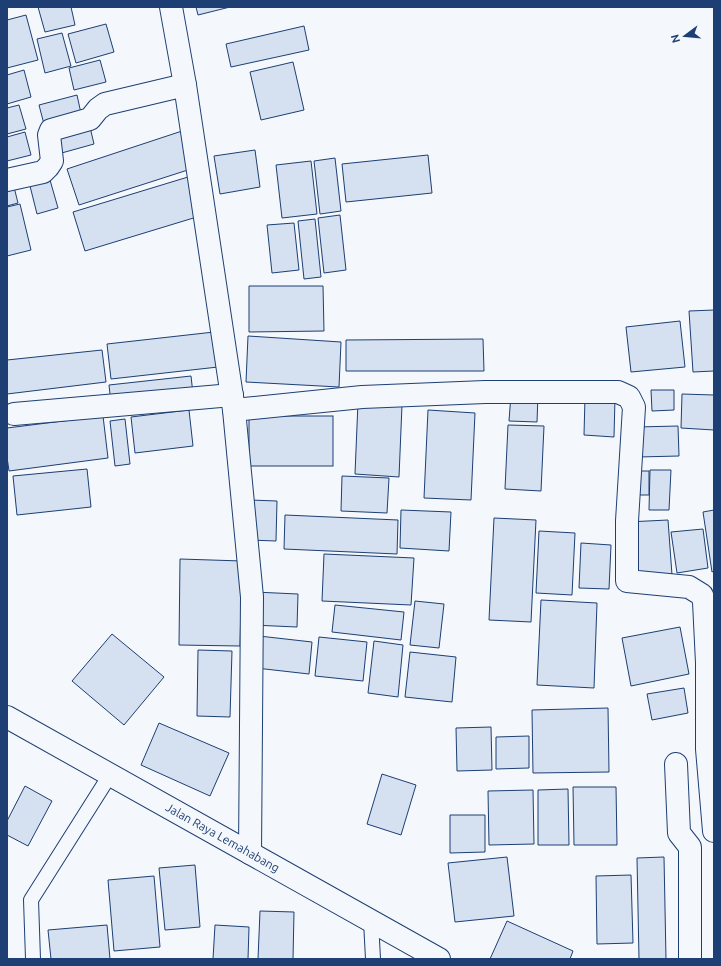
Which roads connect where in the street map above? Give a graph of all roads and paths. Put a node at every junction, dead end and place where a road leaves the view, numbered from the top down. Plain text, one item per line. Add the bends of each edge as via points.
1 (171, 7) edge
2 (185, 85) junction
3 (7, 180) edge
4 (233, 402) junction
5 (14, 414) dead end
6 (8, 720) edge
7 (676, 764) dead end
8 (110, 775) junction
9 (714, 831) edge
10 (714, 835) edge
11 (690, 847) junction
12 (250, 854) junction
13 (371, 921) junction
14 (33, 959) edge
15 (373, 959) edge
16 (439, 959) edge
17 (690, 959) edge

1 - 2 street
2 - 3 street via 106,104 90,119 51,130 49,135 52,161 44,172
2 - 4 street
4 - 5 street
4 - 9 street via 485,392 618,392 630,397 634,407 627,521 627,581 689,587 702,595 707,663 707,749
4 - 12 street via 252,597
6 - 8 street, Jalan Raya Lemahabang
7 - 11 street via 679,833
8 - 12 street, Jalan Raya Lemahabang
8 - 14 lane via 31,900
10 - 11 street
11 - 17 street
12 - 13 street, Jalan Raya Lemahabang
13 - 15 lane
13 - 16 street, Jalan Raya Lemahabang

